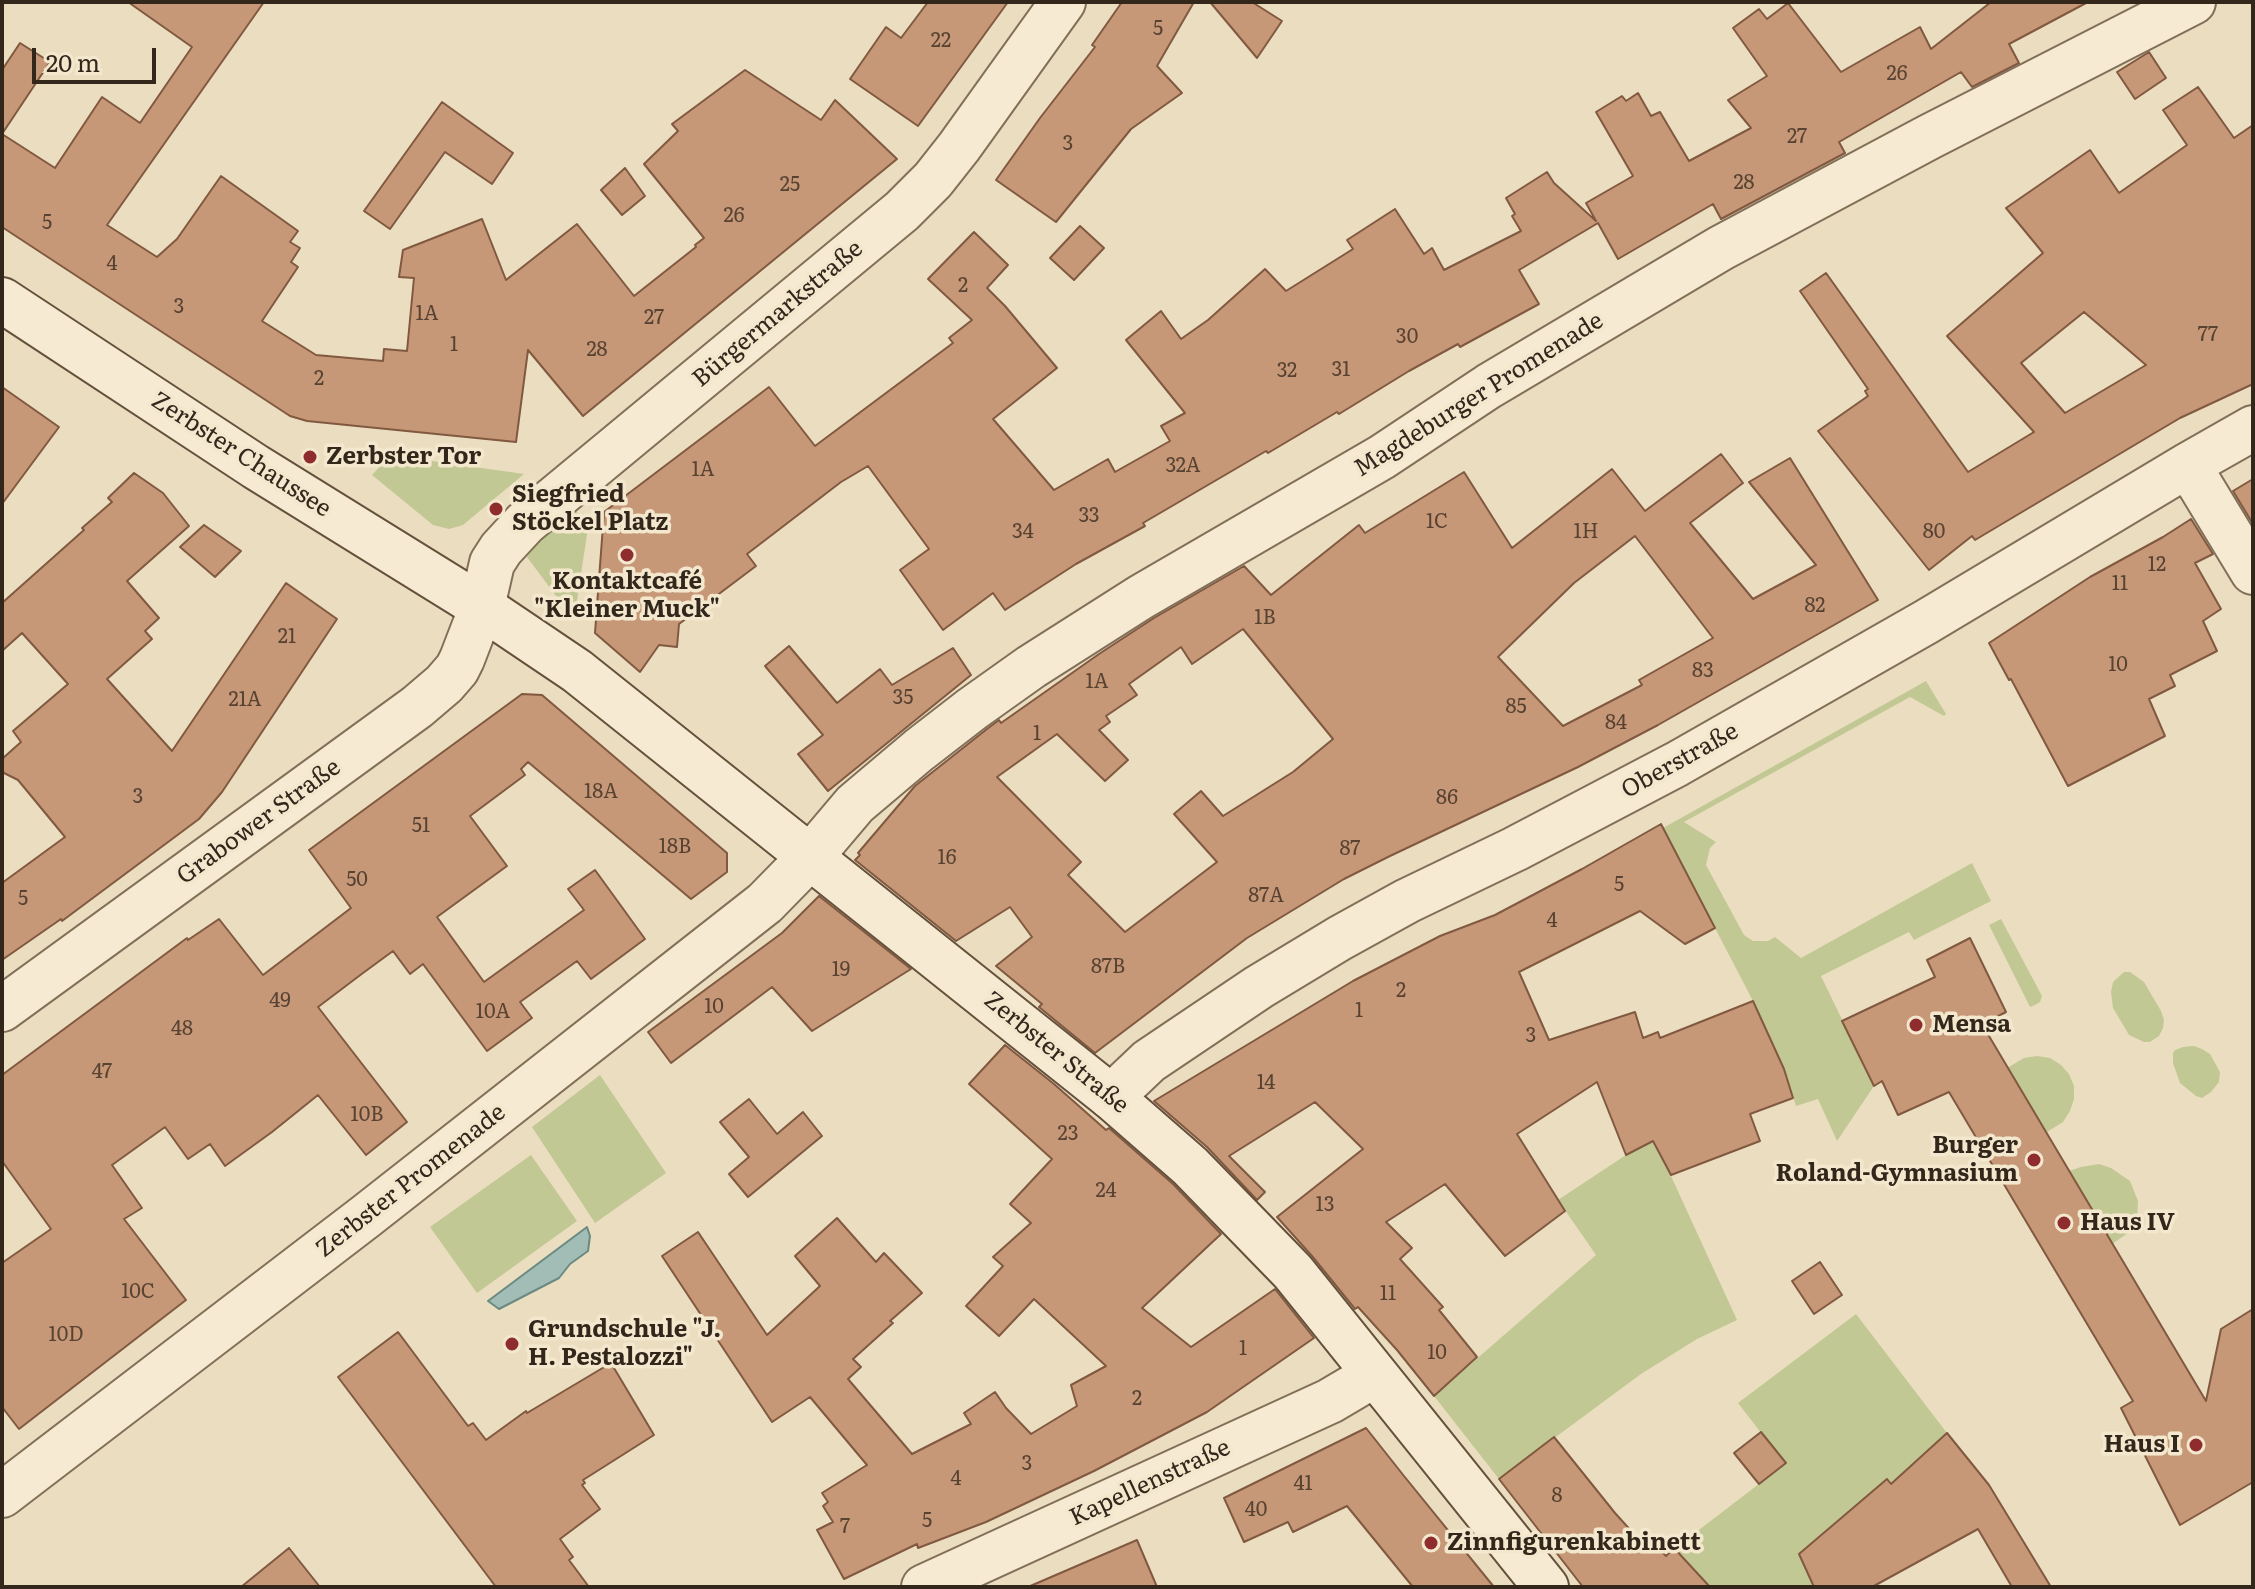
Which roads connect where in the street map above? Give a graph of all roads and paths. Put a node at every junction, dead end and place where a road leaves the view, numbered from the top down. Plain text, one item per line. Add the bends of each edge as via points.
1 (1063, 2) edge
2 (2193, 2) edge
3 (2, 300) edge
4 (2253, 428) edge
5 (2188, 465) junction
6 (2253, 572) edge
7 (482, 607) junction
8 (811, 856) junction
9 (2, 1009) edge
10 (1111, 1097) junction
11 (1374, 1375) junction
12 (2, 1495) edge
13 (924, 1587) edge
14 (1546, 1587) edge

1 - 7 street, Bürgermarkstraße via 933,180 879,231 525,523 492,563
2 - 8 street, Magdeburger Promenade via 1721,248 1489,386 1382,457 1141,597 1031,667 919,750 855,804
3 - 7 street, Zerbster Chaussee
4 - 5 street, Oberstraße
5 - 6 street
5 - 10 street, Oberstraße via 1677,764 1340,938 1149,1061
7 - 8 street, Zerbster Straße via 577,671
7 - 9 street, Grabower Straße via 457,669 435,692
8 - 10 street, Zerbster Straße
8 - 12 street, Zerbster Promenade via 741,922
10 - 11 street, Zerbster Straße via 1259,1235
11 - 13 street, Kapellenstraße via 1330,1401
11 - 14 street, Zerbster Straße

